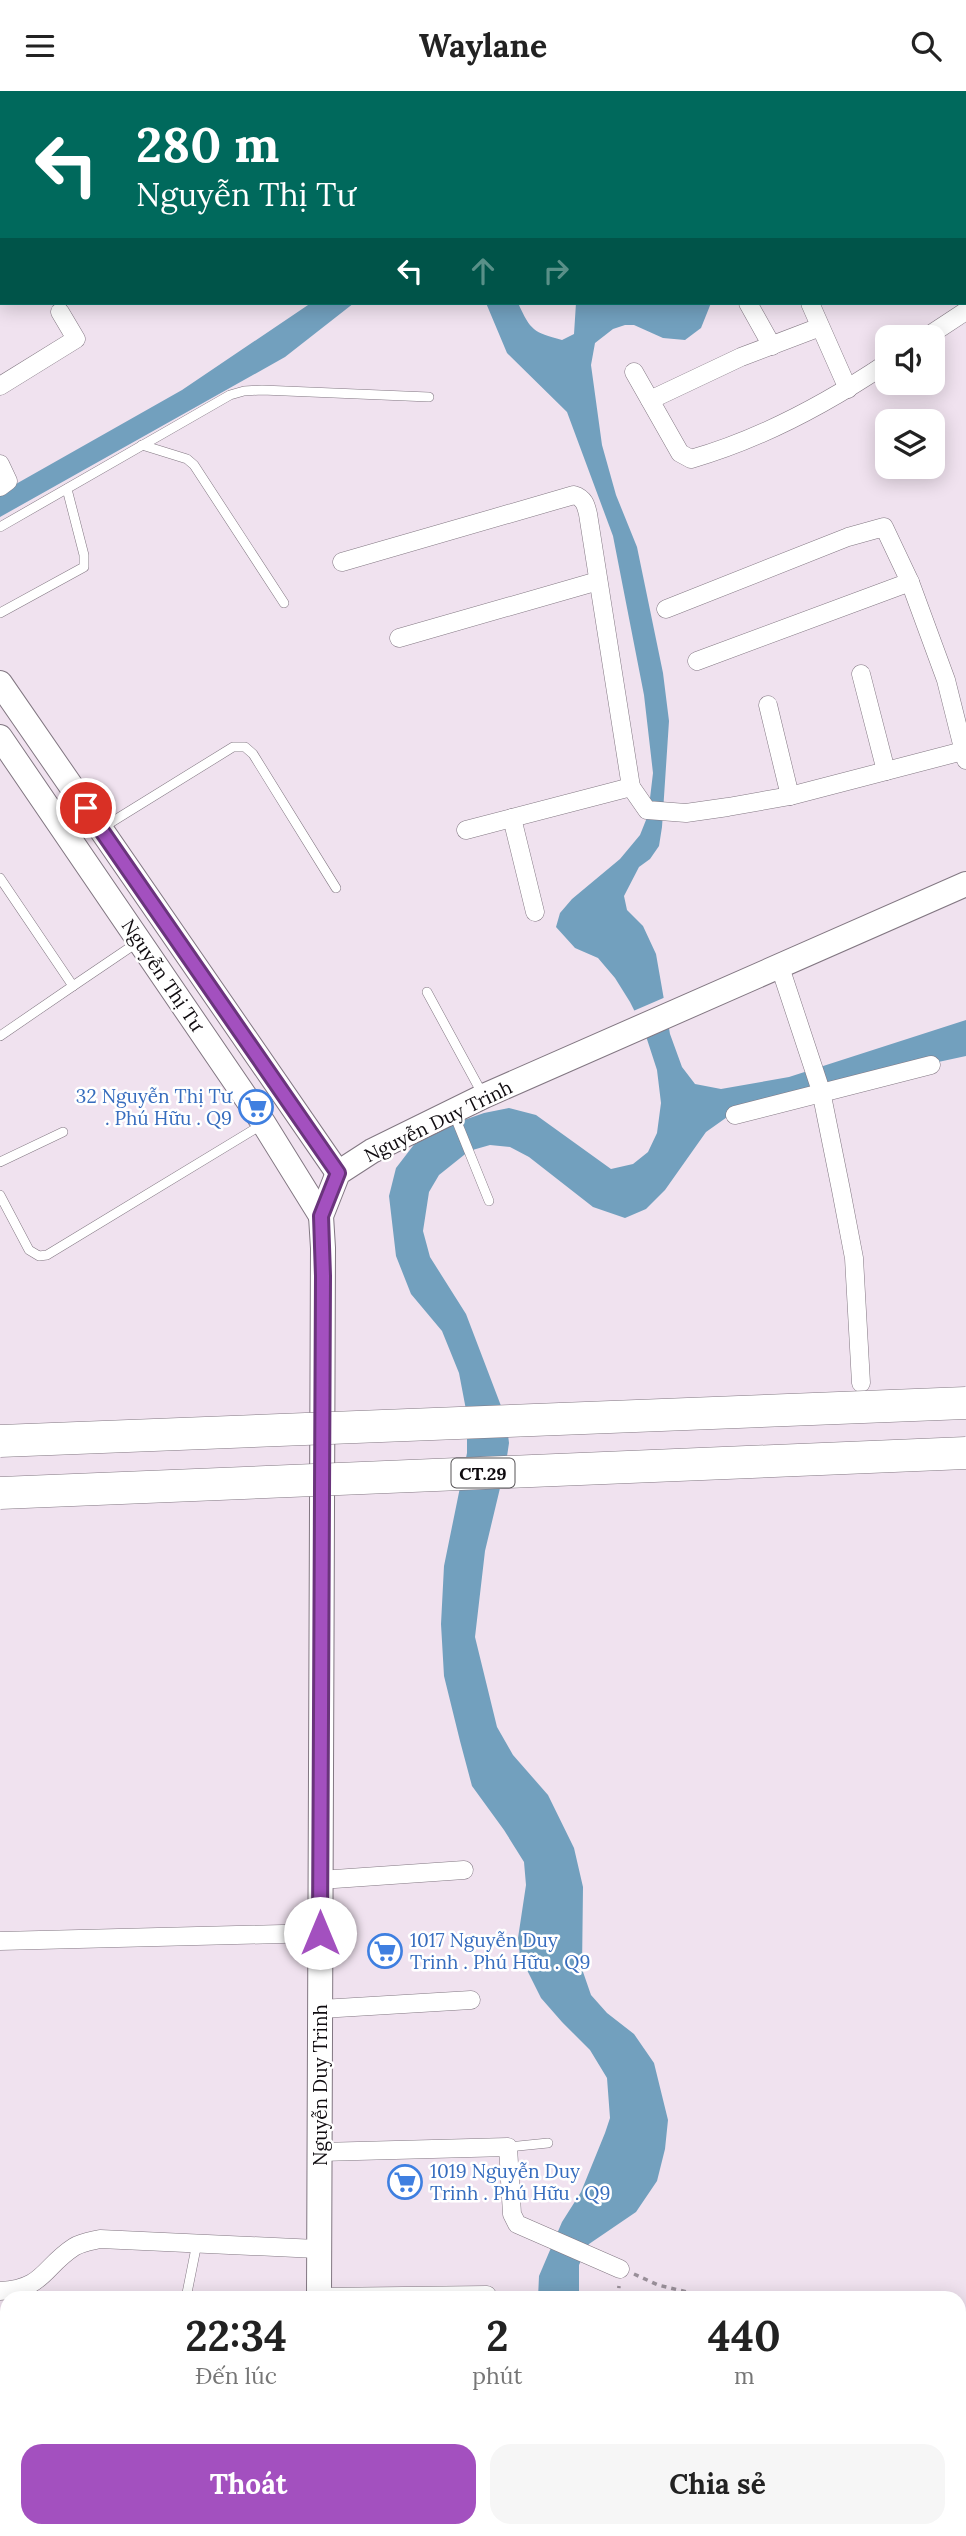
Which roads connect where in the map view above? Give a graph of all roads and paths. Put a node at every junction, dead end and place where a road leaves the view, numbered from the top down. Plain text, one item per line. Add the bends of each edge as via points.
1 (749, 305) edge
2 (811, 305) edge
3 (966, 311) edge
4 (60, 313) dead end
5 (945, 325) edge
6 (820, 327) junction
7 (772, 346) junction
8 (875, 371) edge
9 (634, 372) dead end
10 (0, 386) edge
11 (848, 389) junction
12 (429, 397) dead end
13 (650, 400) junction
14 (142, 445) junction
15 (0, 464) edge
16 (0, 487) edge
17 (67, 489) junction
18 (0, 527) edge
19 (342, 562) dead end
20 (598, 581) junction
21 (910, 582) junction
22 (284, 603) dead end
23 (666, 609) dead end
24 (0, 613) edge
25 (399, 638) dead end
26 (697, 661) dead end
27 (861, 674) dead end
28 (0, 683) edge
29 (768, 705) dead end
30 (0, 737) edge
31 (965, 756) edge
32 (886, 771) junction
33 (631, 787) junction
34 (790, 796) junction
35 (512, 818) junction
36 (100, 828) junction
37 (466, 830) dead end
38 (0, 878) edge
39 (966, 884) edge
40 (336, 888) dead end
41 (535, 912) dead end
42 (140, 941) junction
43 (780, 967) junction
44 (73, 986) junction
45 (427, 992) dead end
46 (0, 1036) edge
47 (931, 1066) dead end
48 (821, 1092) junction
49 (484, 1096) junction
50 (453, 1111) junction
51 (735, 1115) dead end
52 (264, 1123) junction
53 (63, 1132) dead end
54 (0, 1162) edge
55 (338, 1173) junction
56 (0, 1195) edge
57 (489, 1201) dead end
58 (321, 1216) junction
59 (861, 1383) dead end
60 (966, 1403) edge
61 (0, 1441) edge
62 (966, 1453) edge
63 (0, 1493) edge
64 (464, 1870) dead end
65 (320, 1880) junction
66 (320, 1933) junction
67 (0, 1941) edge
68 (471, 2000) dead end
69 (321, 2009) junction
70 (548, 2143) dead end
71 (508, 2147) junction
72 (320, 2152) junction
73 (197, 2243) junction
74 (317, 2249) junction
75 (620, 2269) joint
76 (0, 2291) edge
77 (187, 2291) edge
78 (319, 2291) edge
79 (683, 2291) edge

1 - 7 street
2 - 6 street
3 - 5 street
4 - 10 street via 76,339
6 - 7 street
6 - 11 street
7 - 13 street
8 - 11 street
9 - 13 street
11 - 13 street via 792,419 691,459 680,453
12 - 14 lane via 244,391
14 - 17 lane
14 - 22 lane via 194,465
15 - 16 street via 8,481
17 - 18 lane
17 - 24 lane via 84,567
19 - 20 street via 573,495 586,504
20 - 25 street
20 - 33 street
21 - 23 street via 884,527
21 - 26 street
21 - 31 street via 946,680
27 - 32 street
28 - 36 main road, Nguyễn Thị Tư
29 - 34 street
30 - 42 main road, Nguyễn Thị Tư
31 - 32 street
32 - 34 street
33 - 34 street via 647,810 686,813
33 - 35 street
35 - 37 street
35 - 41 street
36 - 40 lane via 233,747 245,747
36 - 55 main road, Nguyễn Thị Tư
38 - 44 lane
39 - 43 main road
42 - 44 lane
42 - 52 main road, Nguyễn Thị Tư
43 - 48 street
43 - 49 main road, Nguyễn Duy Trinh
44 - 46 lane
45 - 49 lane
47 - 48 street
48 - 51 street
48 - 59 street via 854,1258
49 - 50 main road, Nguyễn Duy Trinh
50 - 55 main road, Nguyễn Duy Trinh
50 - 57 lane
52 - 56 lane via 47,1255 29,1250
52 - 58 main road, Nguyễn Thị Tư
53 - 54 lane
55 - 58 main road, Nguyễn Duy Trinh
58 - 65 main road, Nguyễn Duy Trinh
60 - 61 highway, bridge
62 - 63 highway, CT.29, bridge
64 - 65 street
65 - 66 main road, Nguyễn Duy Trinh
66 - 67 street
66 - 69 main road, Nguyễn Duy Trinh
68 - 69 street
69 - 72 main road, Nguyễn Duy Trinh
70 - 71 lane
71 - 72 street
71 - 75 street via 512,2214 517,2224
72 - 74 main road, Nguyễn Duy Trinh
73 - 74 street
73 - 76 street via 100,2239 81,2243 34,2283
73 - 77 lane
74 - 78 main road, Nguyễn Duy Trinh
75 - 79 path

